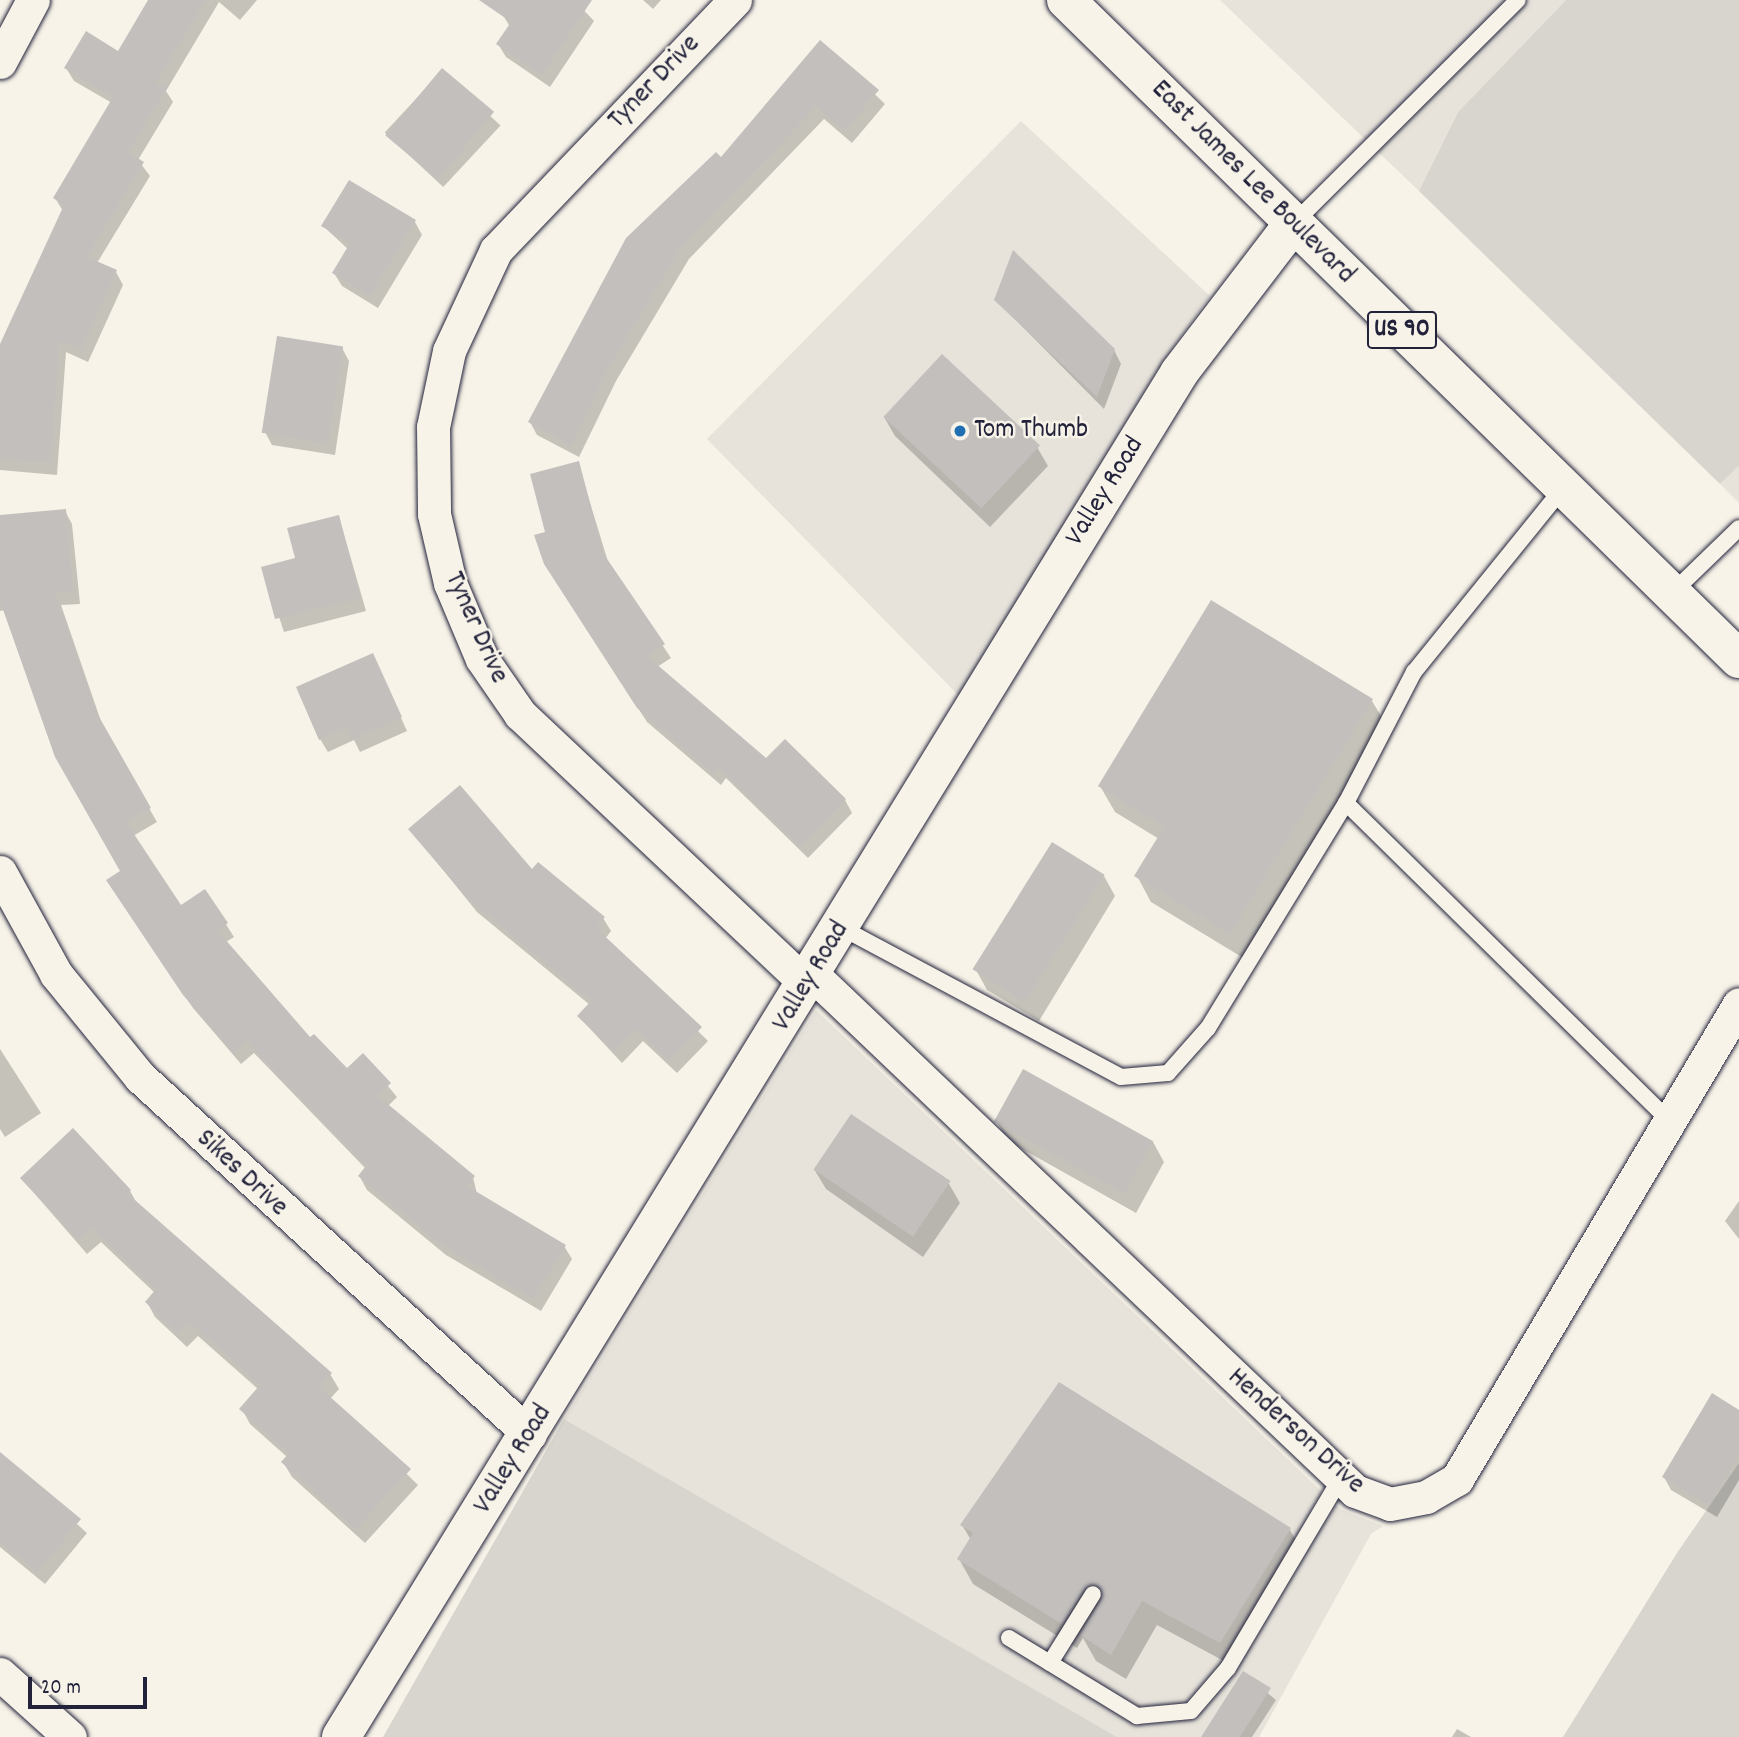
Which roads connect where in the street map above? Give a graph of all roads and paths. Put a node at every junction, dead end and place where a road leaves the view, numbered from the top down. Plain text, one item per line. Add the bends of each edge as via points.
1 (33, 0) edge
2 (736, 0) edge
3 (1066, 0) edge
4 (1518, 0) edge
5 (0, 62) edge
6 (1293, 224) junction
7 (1563, 488) junction
8 (1739, 528) edge
9 (1672, 593) junction
10 (1739, 659) edge
11 (1346, 803) junction
12 (0, 872) edge
13 (842, 929) junction
14 (811, 980) junction
15 (1739, 1003) edge
16 (1669, 1120) junction
17 (530, 1435) junction
18 (1341, 1478) junction
19 (1093, 1594) dead end
20 (1009, 1638) dead end
21 (1050, 1663) junction
22 (0, 1674) edge
23 (70, 1737) edge
24 (341, 1737) edge

1 - 5 street
2 - 14 street, Tyner Drive via 496,250 449,351 433,427 434,514 450,583 482,659 508,698
3 - 6 street, East James Lee Boulevard / US 90
4 - 6 lane
6 - 7 street, East James Lee Boulevard / US 90
6 - 13 street, Valley Road via 1179,373
7 - 9 street, East James Lee Boulevard / US 90
7 - 11 lane via 1414,672
8 - 9 lane
9 - 10 street, East James Lee Boulevard / US 90
11 - 13 lane via 1208,1028 1168,1073 1121,1077
11 - 16 lane
12 - 17 street, Sikes Drive via 56,974 139,1077
13 - 14 street, Valley Road
14 - 17 street, Valley Road
14 - 18 street, Henderson Drive
15 - 16 street, Henderson Drive
16 - 18 street, Henderson Drive via 1457,1479 1426,1497 1390,1504 1355,1491
17 - 24 street, Valley Road
18 - 21 lane via 1228,1668 1191,1711 1137,1716
19 - 21 lane
20 - 21 lane
22 - 23 street

